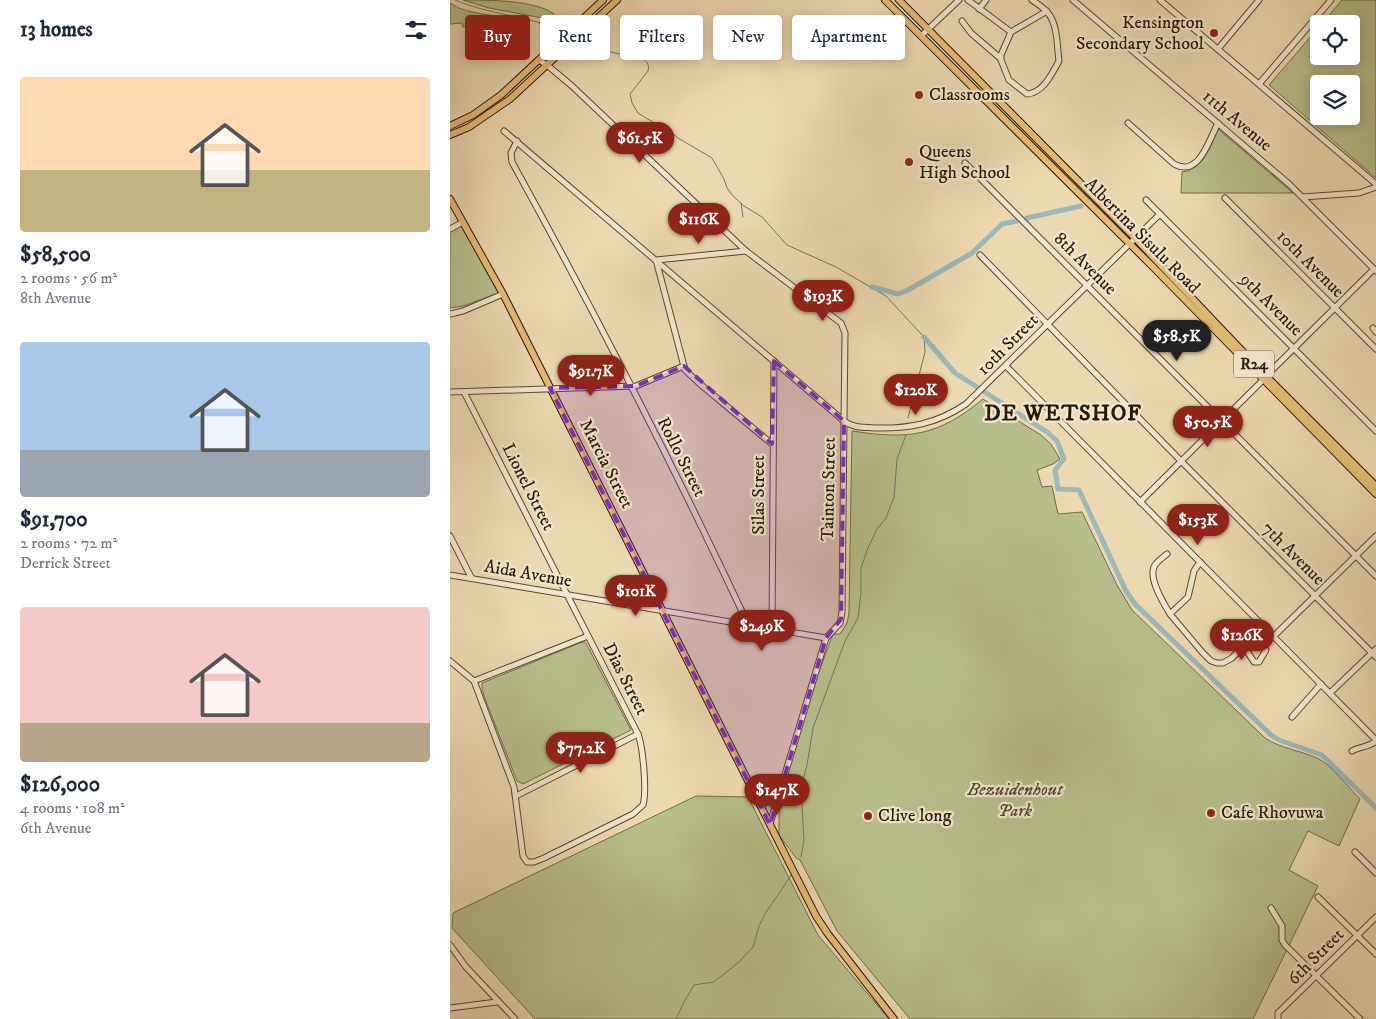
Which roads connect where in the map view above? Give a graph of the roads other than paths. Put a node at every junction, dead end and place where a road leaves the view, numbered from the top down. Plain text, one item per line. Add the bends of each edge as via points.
1 (603, 0) edge
2 (617, 0) edge
3 (885, 0) edge
4 (899, 0) edge
5 (958, 0) edge
6 (968, 0) edge
7 (986, 0) edge
8 (1032, 0) edge
9 (1073, 0) edge
10 (1160, 0) edge
11 (1259, 0) edge
12 (1332, 0) edge
13 (979, 9) junction
14 (1046, 11) junction
15 (962, 21) dead end
16 (928, 29) junction
17 (1011, 32) junction
18 (921, 36) junction
19 (1218, 49) junction
20 (1000, 58) junction
21 (539, 60) junction
22 (547, 64) junction
23 (1259, 84) junction
24 (1128, 123) dead end
25 (1218, 123) junction
26 (450, 126) edge
27 (504, 131) dead end
28 (450, 135) edge
29 (516, 141) junction
30 (965, 163) dead end
31 (1376, 186) edge
32 (1303, 197) junction
33 (1226, 198) dead end
34 (450, 199) edge
35 (1146, 200) dead end
36 (1160, 214) junction
37 (463, 222) junction
38 (450, 229) edge
39 (1135, 238) junction
40 (1129, 243) junction
41 (746, 251) junction
42 (980, 255) dead end
43 (656, 260) junction
44 (1375, 270) edge
45 (1088, 286) junction
46 (503, 294) junction
47 (1335, 308) junction
48 (450, 314) edge
49 (1048, 325) junction
50 (1294, 348) junction
51 (1376, 349) edge
52 (774, 360) junction
53 (684, 366) junction
54 (1006, 366) junction
55 (1264, 378) junction
56 (630, 386) junction
57 (550, 388) junction
58 (450, 392) edge
59 (464, 392) junction
60 (1221, 420) junction
61 (844, 421) junction
62 (1376, 431) edge
63 (772, 444) junction
64 (1180, 460) junction
65 (1376, 486) edge
66 (1376, 494) edge
67 (1140, 502) junction
68 (450, 536) edge
69 (1376, 536) edge
70 (1167, 554) dead end
71 (1356, 556) junction
72 (1200, 562) junction
73 (450, 575) edge
74 (1376, 576) edge
75 (471, 577) junction
76 (566, 595) junction
77 (1315, 596) junction
78 (662, 612) junction
79 (1170, 614) junction
80 (750, 625) junction
81 (1263, 625) junction
82 (772, 629) junction
83 (1253, 634) junction
84 (588, 636) junction
85 (1274, 636) junction
86 (826, 638) junction
87 (1243, 645) junction
88 (1375, 653) edge
89 (450, 661) edge
90 (474, 680) junction
91 (1321, 684) junction
92 (1330, 693) junction
93 (1292, 717) dead end
94 (638, 734) junction
95 (1376, 741) edge
96 (1352, 751) dead end
97 (516, 796) junction
98 (770, 825) junction
99 (1355, 852) dead end
100 (1376, 873) edge
101 (1318, 897) dead end
102 (1271, 908) dead end
103 (1376, 917) edge
104 (1357, 936) junction
105 (450, 945) edge
106 (1376, 954) edge
107 (1317, 976) junction
108 (497, 1002) junction
109 (450, 1008) edge
110 (1277, 1018) edge
111 (514, 1019) edge
112 (894, 1019) edge
113 (1360, 1019) edge

1 - 21 main road
2 - 22 main road
3 - 18 main road, Albertina Sisulu Road / R24
4 - 16 main road, Albertina Sisulu Road / R24
5 - 16 street
6 - 13 street
7 - 13 street
8 - 14 street
9 - 25 street, 11th Avenue
10 - 19 street
11 - 19 street
12 - 23 street
13 - 17 street
14 - 17 street
14 - 20 street via 1051,16 1059,62 1041,88 1032,93 1023,91 1007,77
15 - 20 street
16 - 18 street
16 - 39 main road, Albertina Sisulu Road / R24
17 - 20 street
18 - 40 main road, Albertina Sisulu Road / R24
19 - 23 street
21 - 22 street
21 - 26 main road via 488,104
22 - 28 main road via 487,116
22 - 41 street
23 - 31 street
24 - 25 street via 1174,164 1183,168 1199,160
25 - 32 street, 11th Avenue
27 - 29 street, Tainton Street
29 - 43 street, Tainton Street
29 - 56 street, Rollo Street via 512,162
30 - 45 street, 8th Avenue
31 - 32 street via 1359,193
32 - 44 street, 11th Avenue
33 - 47 street, 10th Avenue
34 - 37 main road, Marcia Street
35 - 36 street, 9th Avenue
36 - 39 street, 10th Street
36 - 50 street, 9th Avenue
37 - 38 street
37 - 46 main road, Marcia Street
39 - 40 street, 10th Street
39 - 55 main road, Albertina Sisulu Road / R24
40 - 45 street, 10th Street
40 - 55 main road, Albertina Sisulu Road / R24
41 - 43 street
41 - 61 street via 843,326
42 - 49 street, 7th Avenue
43 - 52 street, Tainton Street
43 - 53 street
44 - 47 street
45 - 49 street, 10th Street
45 - 60 street, 8th Avenue
46 - 48 street
46 - 57 main road, Marcia Street
47 - 50 street
47 - 51 street, 10th Avenue
49 - 54 street, 10th Street
49 - 64 street, 7th Avenue
50 - 55 street
50 - 62 street, 9th Avenue
52 - 61 street, Tainton Street
52 - 63 street, Silas Street
53 - 56 street
53 - 63 street via 694,379
54 - 61 street, 10th Street via 966,404 921,426 872,428
54 - 67 street
55 - 60 street
55 - 65 main road, Albertina Sisulu Road / R24
55 - 66 main road, Albertina Sisulu Road / R24
56 - 57 street
56 - 80 street, Rollo Street
57 - 59 street
57 - 78 main road, Marcia Street
58 - 59 street
59 - 76 street, Lionel Street
60 - 64 street
60 - 71 street, 8th Avenue
61 - 86 street, Tainton Street via 842,612 840,623
63 - 82 street, Silas Street
64 - 67 street
64 - 77 street, 7th Avenue
67 - 72 street
68 - 75 street
69 - 71 street
70 - 79 street via 1153,572 1162,602
71 - 74 street, 8th Avenue
71 - 77 street
72 - 79 street via 1194,570 1188,597
72 - 81 street
73 - 75 street, Aida Avenue
75 - 76 street, Aida Avenue
76 - 78 street, Aida Avenue
76 - 84 street, Dias Street
77 - 85 street
77 - 88 street, 7th Avenue
78 - 80 street, Aida Avenue
78 - 98 main road, Marcia Street
79 - 87 street via 1211,661 1228,661
80 - 82 street, Aida Avenue
80 - 82 street via 754,637 760,642 770,639
81 - 83 street
81 - 85 street
82 - 86 street, Aida Avenue
83 - 87 street
83 - 87 street via 1266,650 1258,662 1254,662
84 - 90 street
84 - 94 street, Dias Street
85 - 91 street
86 - 98 street
88 - 92 street
89 - 90 street
90 - 97 street
91 - 92 street
91 - 93 street
92 - 95 street
94 - 97 street
94 - 97 street, Dias Street via 642,752 643,805 534,862 527,862 523,856
95 - 96 street
98 - 112 main road, Marcia Street via 821,924
99 - 100 street
101 - 104 street
102 - 107 street via 1282,926 1283,943
103 - 104 street, 6th Street
104 - 106 street
104 - 107 street, 6th Street
105 - 108 street
107 - 110 street, 6th Street
107 - 113 street
108 - 109 street
108 - 111 street

